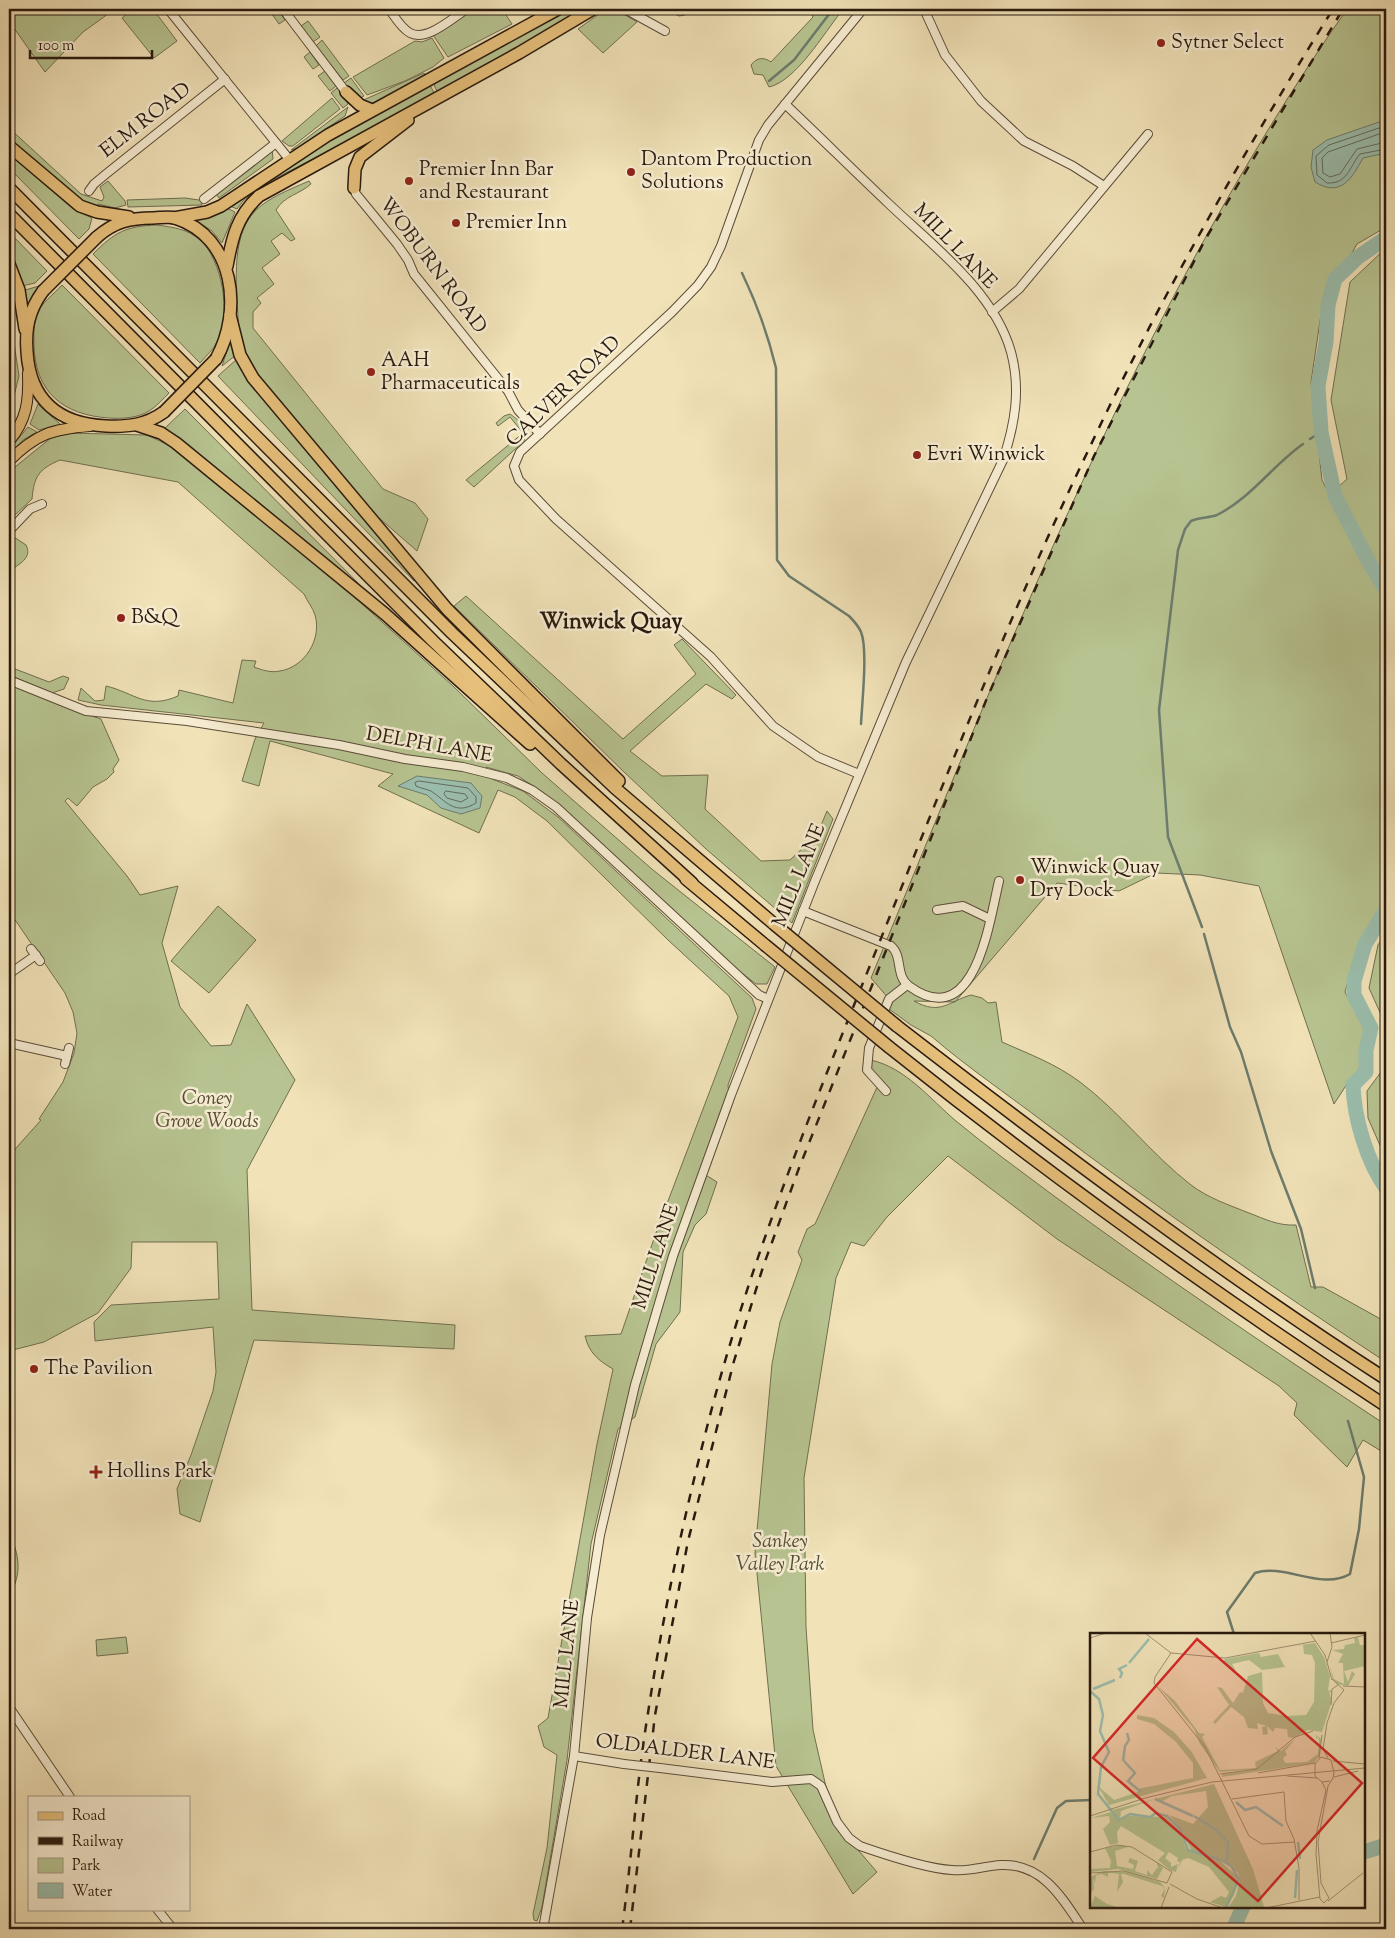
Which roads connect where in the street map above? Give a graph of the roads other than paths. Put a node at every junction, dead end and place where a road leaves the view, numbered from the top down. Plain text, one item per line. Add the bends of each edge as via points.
1 (168, 9) edge
2 (282, 9) edge
3 (389, 9) edge
4 (466, 9) edge
5 (558, 9) edge
6 (593, 9) edge
7 (626, 9) edge
8 (863, 9) edge
9 (924, 9) edge
10 (665, 31) dead end
11 (225, 79) junction
12 (346, 92) joint
13 (431, 102) junction
14 (785, 104) junction
15 (372, 110) junction
16 (1148, 134) dead end
17 (276, 143) junction
18 (9, 146) edge
19 (289, 159) junction
20 (1104, 186) junction
21 (9, 188) edge
22 (354, 188) joint
23 (89, 191) dead end
24 (204, 199) dead end
25 (9, 214) edge
26 (134, 218) junction
27 (174, 218) junction
28 (9, 264) edge
29 (227, 266) junction
30 (992, 312) junction
31 (230, 315) junction
32 (25, 331) junction
33 (28, 373) junction
34 (137, 425) junction
35 (91, 426) junction
36 (540, 434) junction
37 (9, 441) edge
38 (9, 461) edge
39 (42, 504) dead end
40 (9, 531) edge
41 (9, 680) edge
42 (859, 774) junction
43 (703, 863) junction
44 (999, 881) dead end
45 (692, 883) junction
46 (937, 910) dead end
47 (802, 911) junction
48 (990, 920) junction
49 (36, 955) dead end
50 (9, 974) edge
51 (907, 985) junction
52 (768, 999) junction
53 (9, 1043) edge
54 (65, 1064) dead end
55 (886, 1091) dead end
56 (1386, 1379) edge
57 (1386, 1406) edge
58 (9, 1707) edge
59 (574, 1756) junction
60 (69, 1796) edge
61 (158, 1910) edge
62 (173, 1929) edge
63 (544, 1929) edge
64 (1084, 1929) edge

1 - 11 street
2 - 12 street
3 - 4 street via 406,30 419,35 427,34
5 - 15 highway
6 - 13 highway
7 - 10 street
8 - 14 street, CALVER ROAD
9 - 20 street via 946,55 981,101 1024,141
11 - 17 street
11 - 23 street, ELM ROAD
12 - 15 highway via 360,106
13 - 22 highway via 360,157 355,169
13 - 29 highway via 268,190 242,215 235,229
14 - 30 street, MILL LANE via 966,278
14 - 36 street, CALVER ROAD via 758,140 721,246 698,285
15 - 19 highway
16 - 20 street
17 - 19 street
17 - 24 street
18 - 26 highway via 80,206
19 - 27 highway via 221,206
20 - 30 street via 1019,289
21 - 43 highway via 452,633 602,776
22 - 36 street, WOBURN ROAD via 408,260 414,274
25 - 45 highway via 433,640 561,764
26 - 27 highway
26 - 32 highway, bridge via 111,226 43,291
27 - 29 highway via 208,238
28 - 32 highway via 19,290
29 - 31 highway
30 - 42 street, MILL LANE via 1006,338 1015,374 1016,406 1008,443 906,662
31 - 34 highway, bridge via 226,340 216,359 164,412
31 - 43 highway via 240,355 253,378 447,610
32 - 33 highway
33 - 35 highway via 51,407 75,422
33 - 37 main road via 25,415
34 - 35 highway
34 - 45 highway via 161,433 176,443 385,614 602,810
35 - 38 main road via 47,432
36 - 42 street, CALVER ROAD via 520,452 514,466 519,480 711,657 774,726 818,757
39 - 40 street via 30,509
41 - 52 street, DELPH LANE via 86,711 264,733 481,770 513,780 556,807 678,922 759,995
42 - 47 street, MILL LANE
43 - 56 highway, bridge via 897,1026 1084,1169
44 - 48 street
45 - 57 highway, bridge via 982,1121 1120,1224
46 - 48 street via 964,906
47 - 51 street via 891,946 895,950 901,978
47 - 52 street, MILL LANE
48 - 51 street via 974,969 958,992 942,999 932,998
49 - 50 street
51 - 55 street via 889,999 869,1048 867,1070
52 - 59 street, MILL LANE via 672,1256 635,1385 593,1570
53 - 54 street via 68,1052
58 - 60 street
59 - 63 street, MILL LANE
59 - 64 street, OLD ALDER LANE, bridge via 772,1782 811,1779 821,1786 837,1822 860,1846 948,1870 967,1871 1000,1865 1034,1871 1064,1900
61 - 62 street

